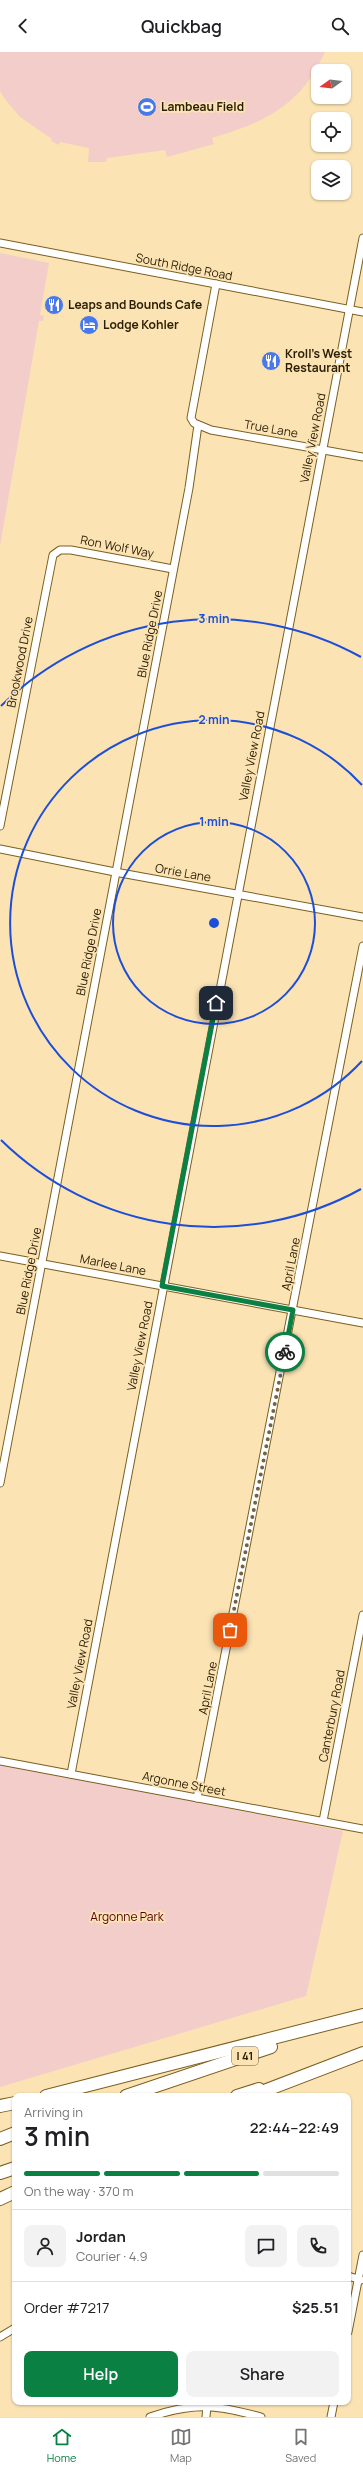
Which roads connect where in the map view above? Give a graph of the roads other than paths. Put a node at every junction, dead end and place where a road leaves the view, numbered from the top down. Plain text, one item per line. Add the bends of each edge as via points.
1 (363, 238) edge
2 (0, 243) edge
3 (216, 284) junction
4 (349, 309) junction
5 (363, 312) edge
6 (198, 425) junction
7 (322, 449) junction
8 (363, 457) edge
9 (57, 551) joint
10 (173, 569) junction
11 (0, 826) edge
12 (0, 849) edge
13 (115, 872) junction
14 (237, 893) junction
15 (363, 917) edge
16 (363, 946) edge
17 (0, 1256) edge
18 (41, 1263) junction
19 (162, 1286) junction
20 (293, 1310) junction
21 (363, 1323) edge
22 (0, 1483) edge
23 (363, 1615) edge
24 (0, 1761) edge
25 (70, 1774) junction
26 (198, 1798) junction
27 (323, 1821) junction
28 (363, 1829) edge
29 (363, 2016) edge
30 (363, 2053) edge
31 (310, 2072) junction
32 (58, 2093) edge
33 (135, 2093) edge
34 (246, 2093) edge
35 (258, 2093) edge
36 (12, 2104) edge
37 (0, 2106) edge
38 (12, 2135) edge
39 (0, 2138) edge
40 (12, 2169) edge
41 (0, 2173) edge
42 (12, 2193) edge
43 (0, 2199) edge
44 (363, 2255) edge
45 (351, 2277) edge
46 (361, 2279) edge
47 (351, 2320) edge
48 (12, 2330) edge
49 (0, 2337) edge
50 (333, 2405) edge
51 (207, 2406) junction
52 (150, 2417) edge
53 (206, 2417) edge
54 (262, 2417) edge
55 (331, 2417) edge

1 - 4 street, Valley View Road
2 - 3 street, South Ridge Road
3 - 4 street, South Ridge Road
3 - 6 street via 191,418
4 - 5 street, South Ridge Road
4 - 7 street, Valley View Road
6 - 7 street, True Lane via 211,430
6 - 10 street, Blue Ridge Drive
7 - 8 street, True Lane
7 - 14 street, Valley View Road
9 - 10 street, Ron Wolf Way via 74,550
9 - 11 street, Brookwood Drive via 50,562
10 - 13 street, Blue Ridge Drive
12 - 13 street, Orrie Lane
13 - 14 street, Orrie Lane
13 - 18 street, Blue Ridge Drive
14 - 15 street, Orrie Lane
14 - 19 street, Valley View Road
16 - 20 street, April Lane
17 - 18 street, Marlee Lane
18 - 19 street, Marlee Lane
18 - 22 street, Blue Ridge Drive
19 - 20 street, Marlee Lane
19 - 25 street, Valley View Road
20 - 21 street, Marlee Lane
20 - 26 street, April Lane
23 - 27 street, Canterbury Road
24 - 25 street, Argonne Street
25 - 26 street, Argonne Street
26 - 27 street, Argonne Street
27 - 28 street, Argonne Street
29 - 32 highway
29 - 33 highway, I 41
30 - 31 highway
31 - 34 highway
31 - 35 highway
36 - 37 highway
38 - 39 highway
40 - 41 highway
42 - 43 highway
44 - 46 street
45 - 46 street
46 - 47 street
48 - 49 street
50 - 55 street
51 - 52 street via 174,2409
51 - 53 street
51 - 54 street

